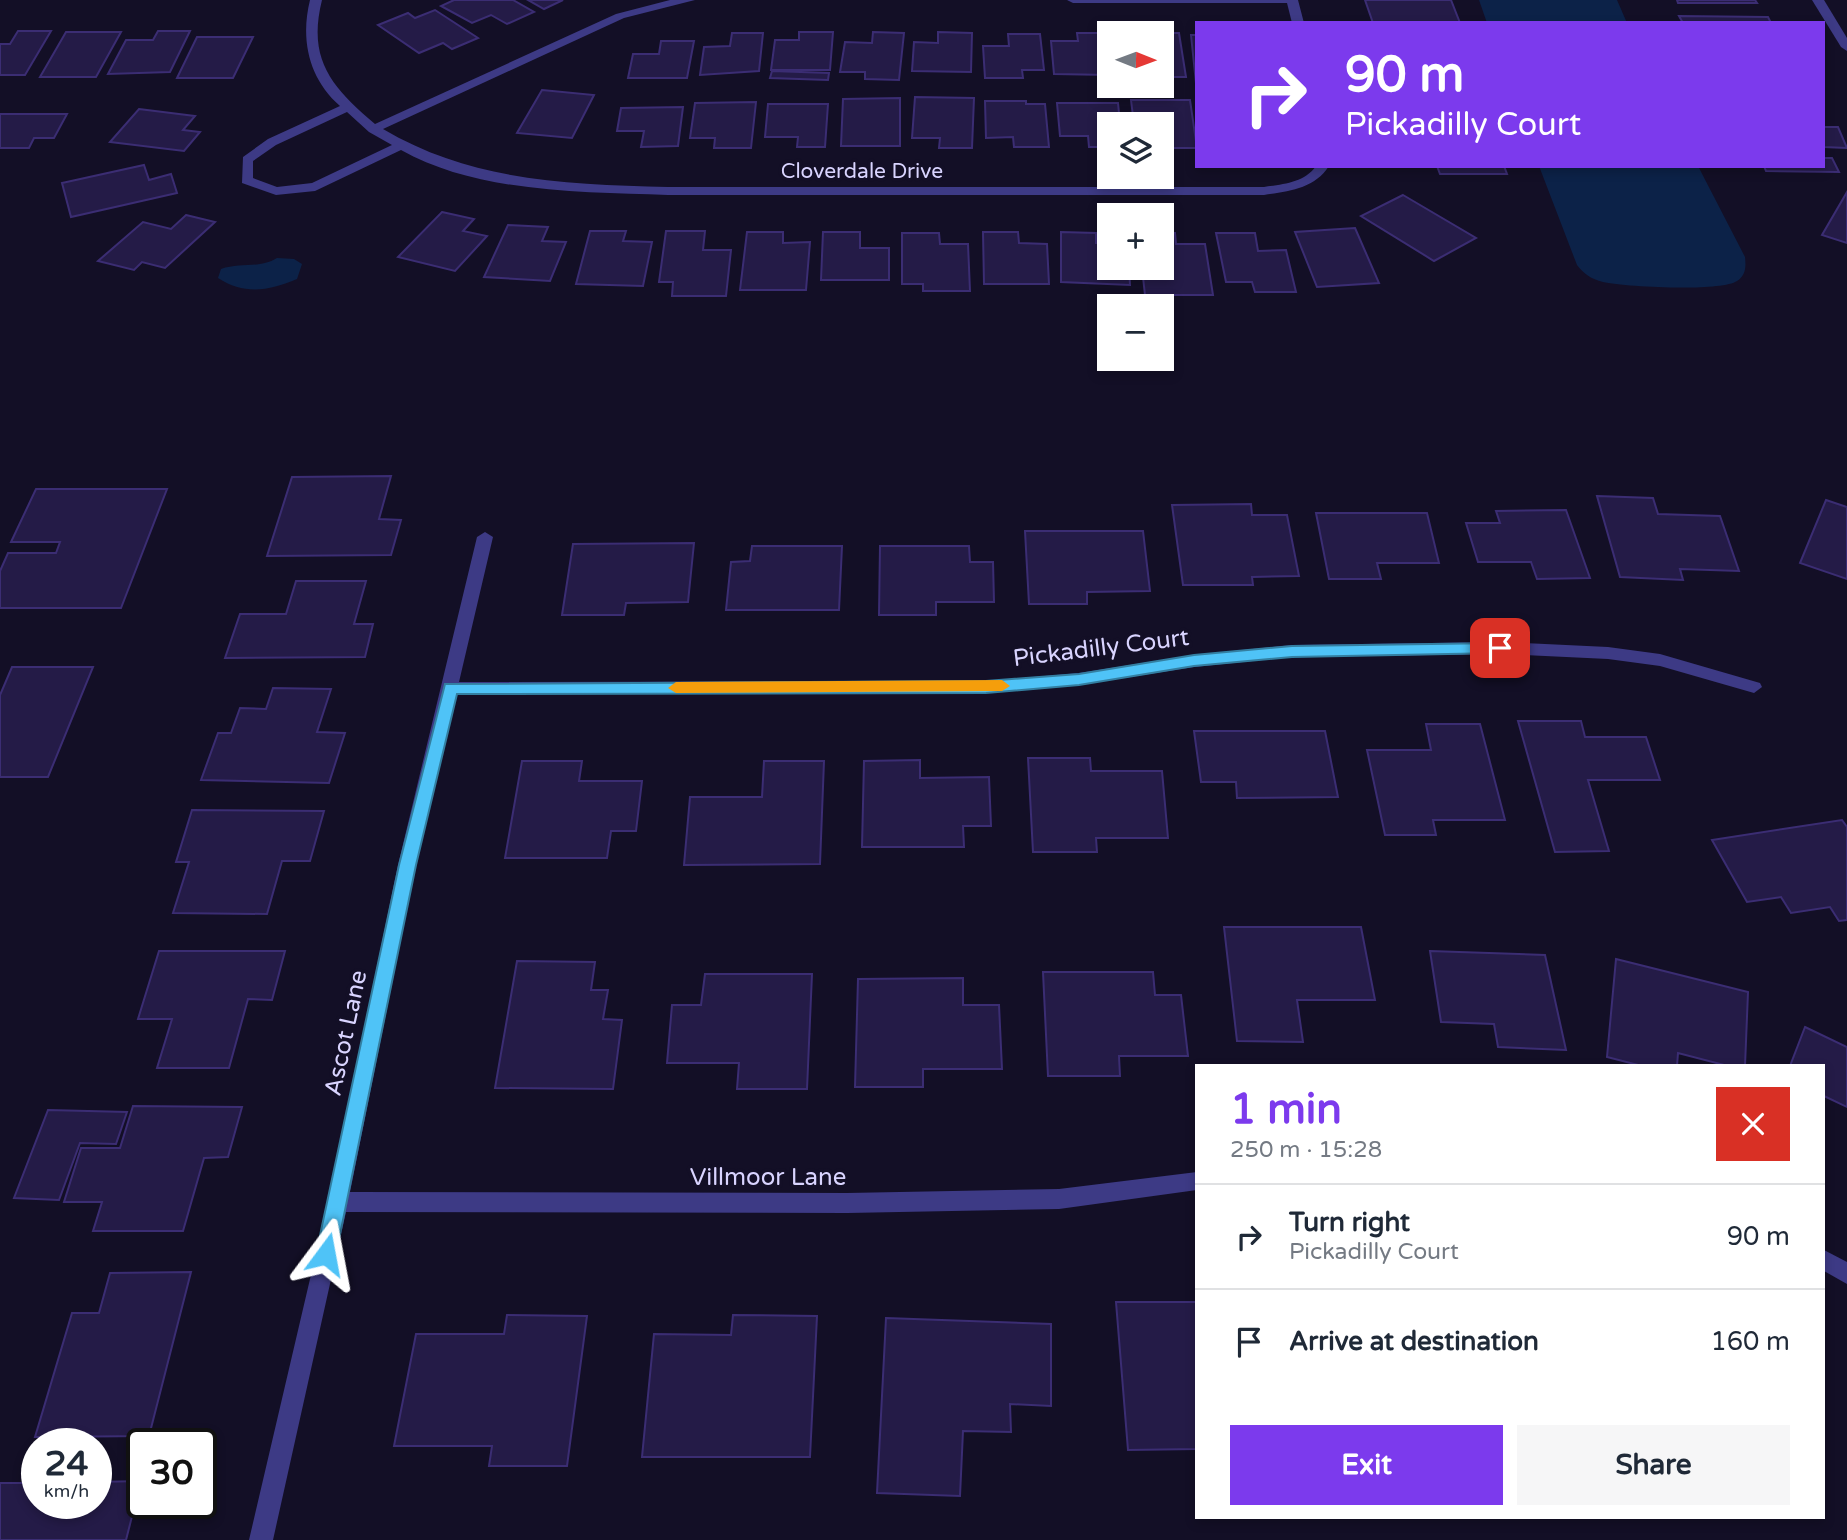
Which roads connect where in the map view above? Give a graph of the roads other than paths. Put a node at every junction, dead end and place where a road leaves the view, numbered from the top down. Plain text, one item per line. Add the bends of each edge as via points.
1 (316, 0) edge
2 (689, 0) edge
3 (1073, 0) edge
4 (1292, 0) edge
5 (1818, 0) edge
6 (1297, 21) edge
7 (1847, 47) edge
8 (347, 108) junction
9 (373, 129) junction
10 (398, 146) junction
11 (1322, 168) edge
12 (485, 537) dead end
13 (1754, 687) dead end
14 (450, 688) junction
15 (1195, 1181) edge
16 (338, 1202) junction
17 (1825, 1261) edge
18 (1847, 1274) edge
19 (261, 1540) edge

1 - 8 street, Cloverdale Drive via 309,36 327,87
2 - 9 street via 620,16
3 - 4 street
4 - 6 street
5 - 7 street
8 - 9 street, Cloverdale Drive
8 - 10 street via 272,142 247,160 247,180 276,191 316,187
9 - 10 street, Cloverdale Drive
10 - 11 street, Cloverdale Drive via 505,179 582,189 1264,191 1298,186
12 - 14 street, Ascot Lane
13 - 14 street, Pickadilly Court via 1660,660 1500,648 1292,652 986,687
14 - 16 street, Ascot Lane via 407,865
15 - 16 street, Villmoor Lane via 1046,1199
16 - 19 street, Ascot Lane
17 - 18 street

